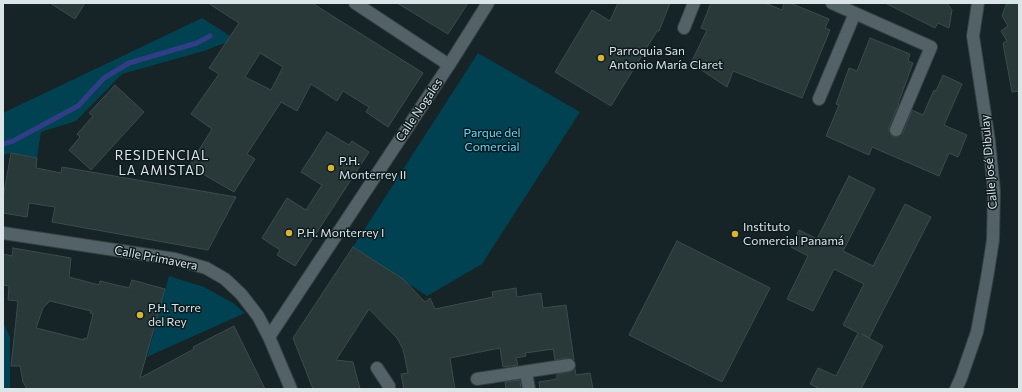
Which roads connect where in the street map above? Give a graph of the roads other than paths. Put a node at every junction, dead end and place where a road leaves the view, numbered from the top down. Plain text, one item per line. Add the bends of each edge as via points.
1 (355, 3) edge
2 (488, 3) edge
3 (694, 3) edge
4 (832, 3) edge
5 (978, 3) edge
6 (855, 14) junction
7 (684, 28) dead end
8 (450, 65) junction
9 (819, 99) dead end
10 (896, 130) dead end
11 (3, 233) edge
12 (269, 336) junction
13 (569, 365) dead end
14 (377, 368) dead end
15 (526, 372) junction
16 (477, 379) dead end
17 (291, 389) edge
18 (389, 389) edge
19 (529, 389) edge
20 (956, 389) edge

1 - 8 street
2 - 8 street, Calle Nogales
3 - 7 street
4 - 6 street
5 - 20 street, Calle José Dibulay via 973,36 994,191 993,240 977,332
6 - 9 street
6 - 10 street via 930,47
8 - 12 street, Calle Nogales
11 - 12 street, Calle Primavera via 176,259 206,268 225,279 241,294
12 - 17 street, Calle Primavera
13 - 15 street
14 - 18 street
15 - 16 street
15 - 19 street

